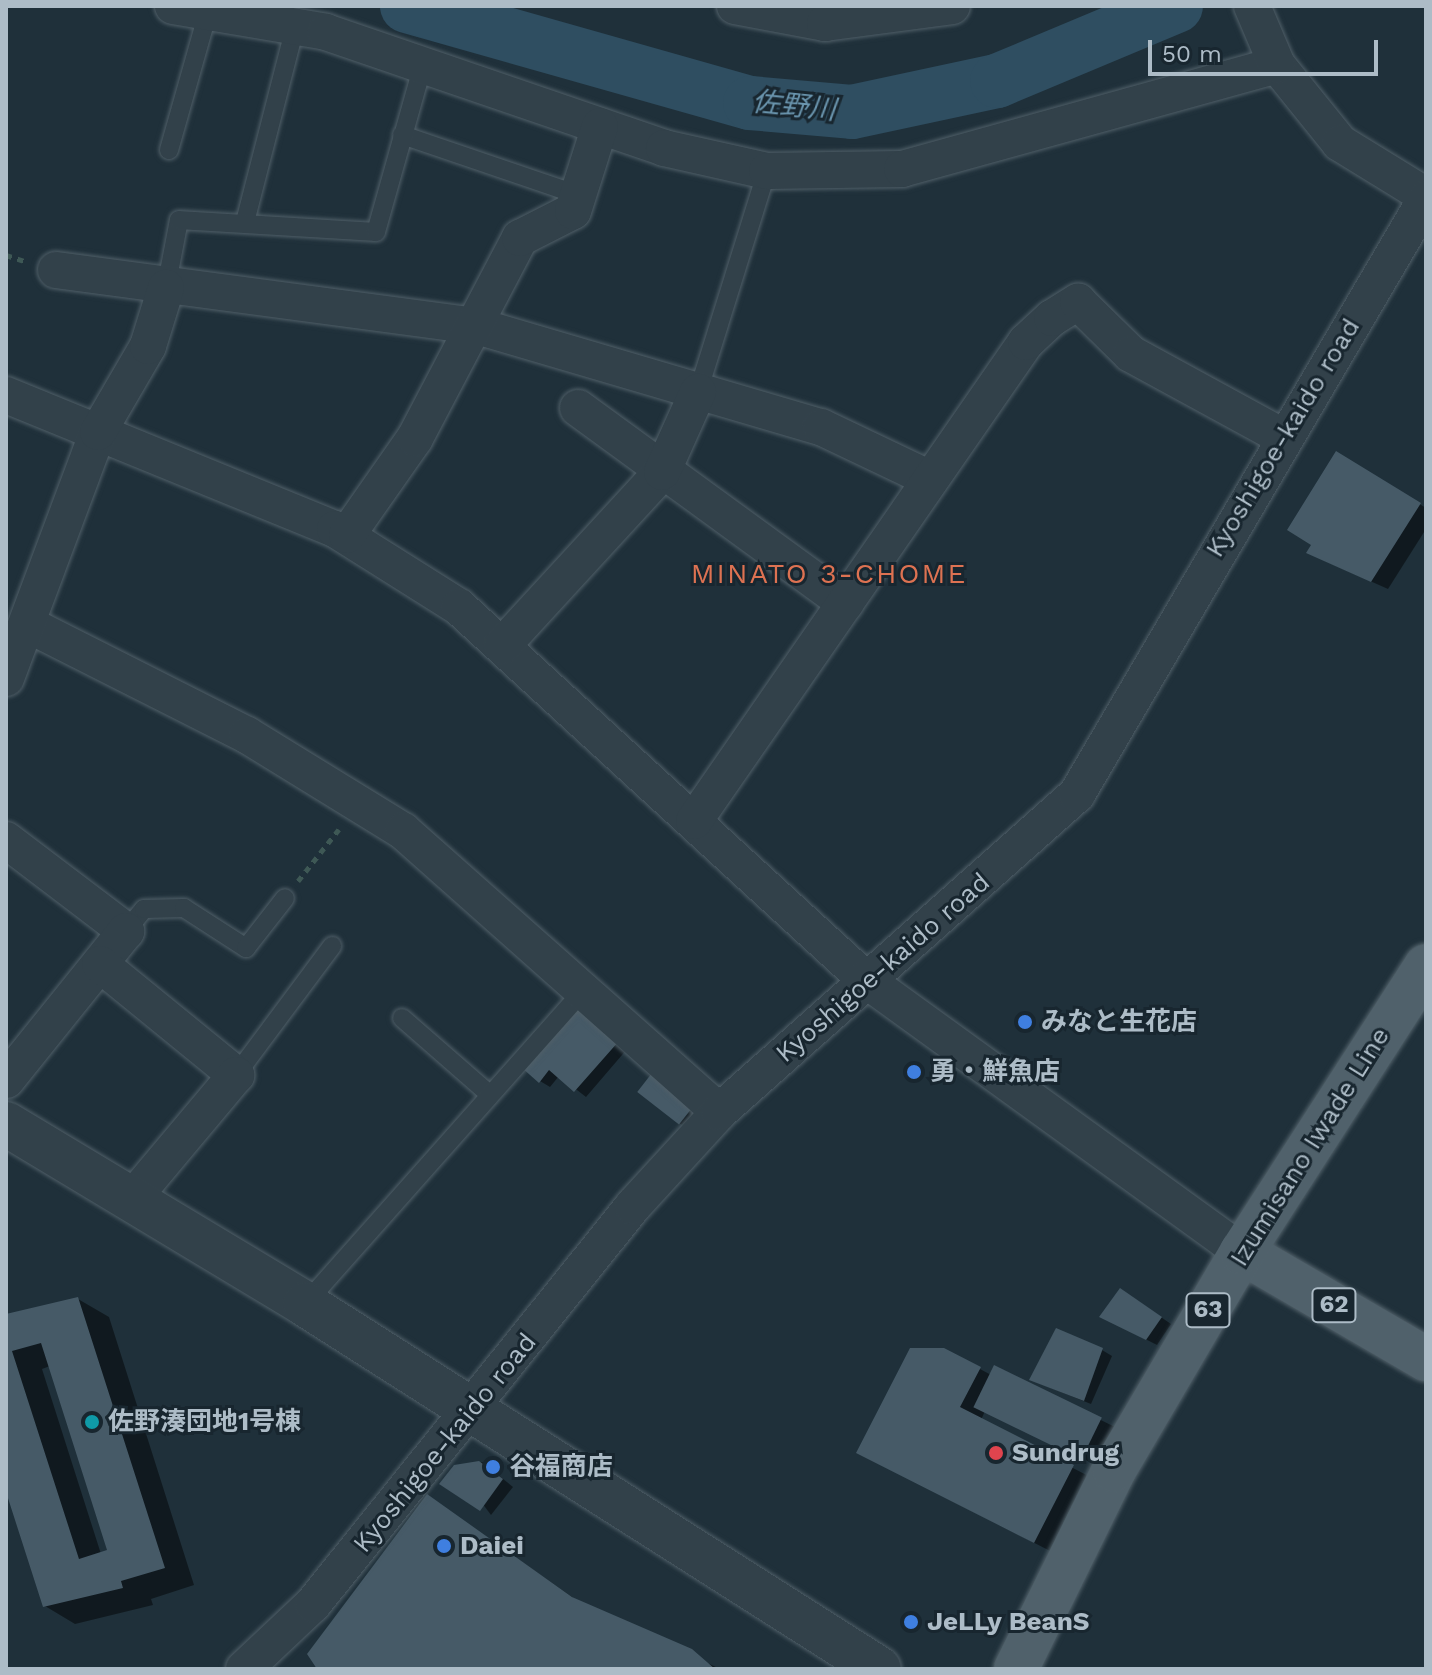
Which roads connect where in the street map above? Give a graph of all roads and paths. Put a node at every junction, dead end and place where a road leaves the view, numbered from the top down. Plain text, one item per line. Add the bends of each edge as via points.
1 (173, 6) edge
2 (735, 6) edge
3 (952, 6) edge
4 (1252, 6) edge
5 (208, 12) junction
6 (295, 27) junction
7 (1276, 60) junction
8 (423, 65) junction
9 (600, 126) junction
10 (402, 135) junction
11 (169, 150) dead end
12 (767, 171) junction
13 (578, 195) junction
14 (1426, 197) edge
15 (245, 222) junction
16 (56, 270) dead end
17 (166, 288) junction
18 (477, 326) junction
19 (698, 392) junction
20 (6, 395) edge
21 (578, 408) dead end
22 (98, 432) junction
23 (1283, 437) junction
24 (662, 472) junction
25 (930, 479) junction
26 (347, 535) junction
27 (845, 603) junction
28 (22, 616) edge
29 (502, 646) junction
30 (6, 678) edge
31 (360, 802) junction
32 (694, 821) junction
33 (6, 840) edge
34 (285, 898) joint
35 (126, 931) junction
36 (332, 946) dead end
37 (100, 964) junction
38 (1426, 966) edge
39 (866, 980) junction
40 (583, 991) junction
41 (402, 1018) dead end
42 (236, 1075) junction
43 (6, 1080) edge
44 (488, 1093) junction
45 (719, 1112) junction
46 (6, 1124) edge
47 (132, 1199) junction
48 (1242, 1252) junction
49 (305, 1304) junction
50 (1426, 1359) edge
51 (472, 1413) junction
52 (244, 1669) edge
53 (879, 1669) edge
54 (1016, 1669) edge

1 - 5 street
2 - 3 street via 825,23
4 - 7 street
5 - 6 street
5 - 11 lane
6 - 8 street
6 - 15 lane
7 - 12 street via 902,169
7 - 14 street via 1340,143
8 - 9 street
8 - 10 lane
9 - 12 street
9 - 13 street
10 - 13 lane
10 - 15 lane via 376,232
12 - 19 lane
13 - 18 street via 573,211 520,238
14 - 23 street, Kyoshigoe-kaido road
15 - 17 lane via 179,220
16 - 17 street
17 - 18 street
17 - 22 street via 148,346
18 - 19 street
18 - 26 street via 415,438
19 - 24 street
19 - 25 street via 821,427
20 - 22 street
21 - 24 street
22 - 26 street
22 - 28 street
23 - 25 street via 1131,354 1078,302 1026,342
23 - 39 street, Kyoshigoe-kaido road via 1077,794
24 - 27 street
24 - 29 street
25 - 27 street
26 - 29 street via 459,607
27 - 32 street
28 - 30 street
28 - 31 street
29 - 32 street
31 - 34 path
31 - 40 street via 403,831
32 - 39 street
33 - 35 street
34 - 35 lane via 246,948 184,908 144,909
35 - 37 street
36 - 42 lane
37 - 42 street
37 - 43 street
38 - 48 main road, Izumisano Iwade Line / 63
39 - 45 street, Kyoshigoe-kaido road
39 - 48 street
40 - 44 lane
40 - 45 street
41 - 44 lane
42 - 47 street
44 - 49 lane
45 - 51 street, Kyoshigoe-kaido road via 633,1206
46 - 47 street
47 - 49 street
48 - 50 main road, 62
48 - 54 main road, Izumisano Iwade Line / 63 via 1114,1470
49 - 51 street
51 - 52 street, Kyoshigoe-kaido road via 313,1604
51 - 53 street

